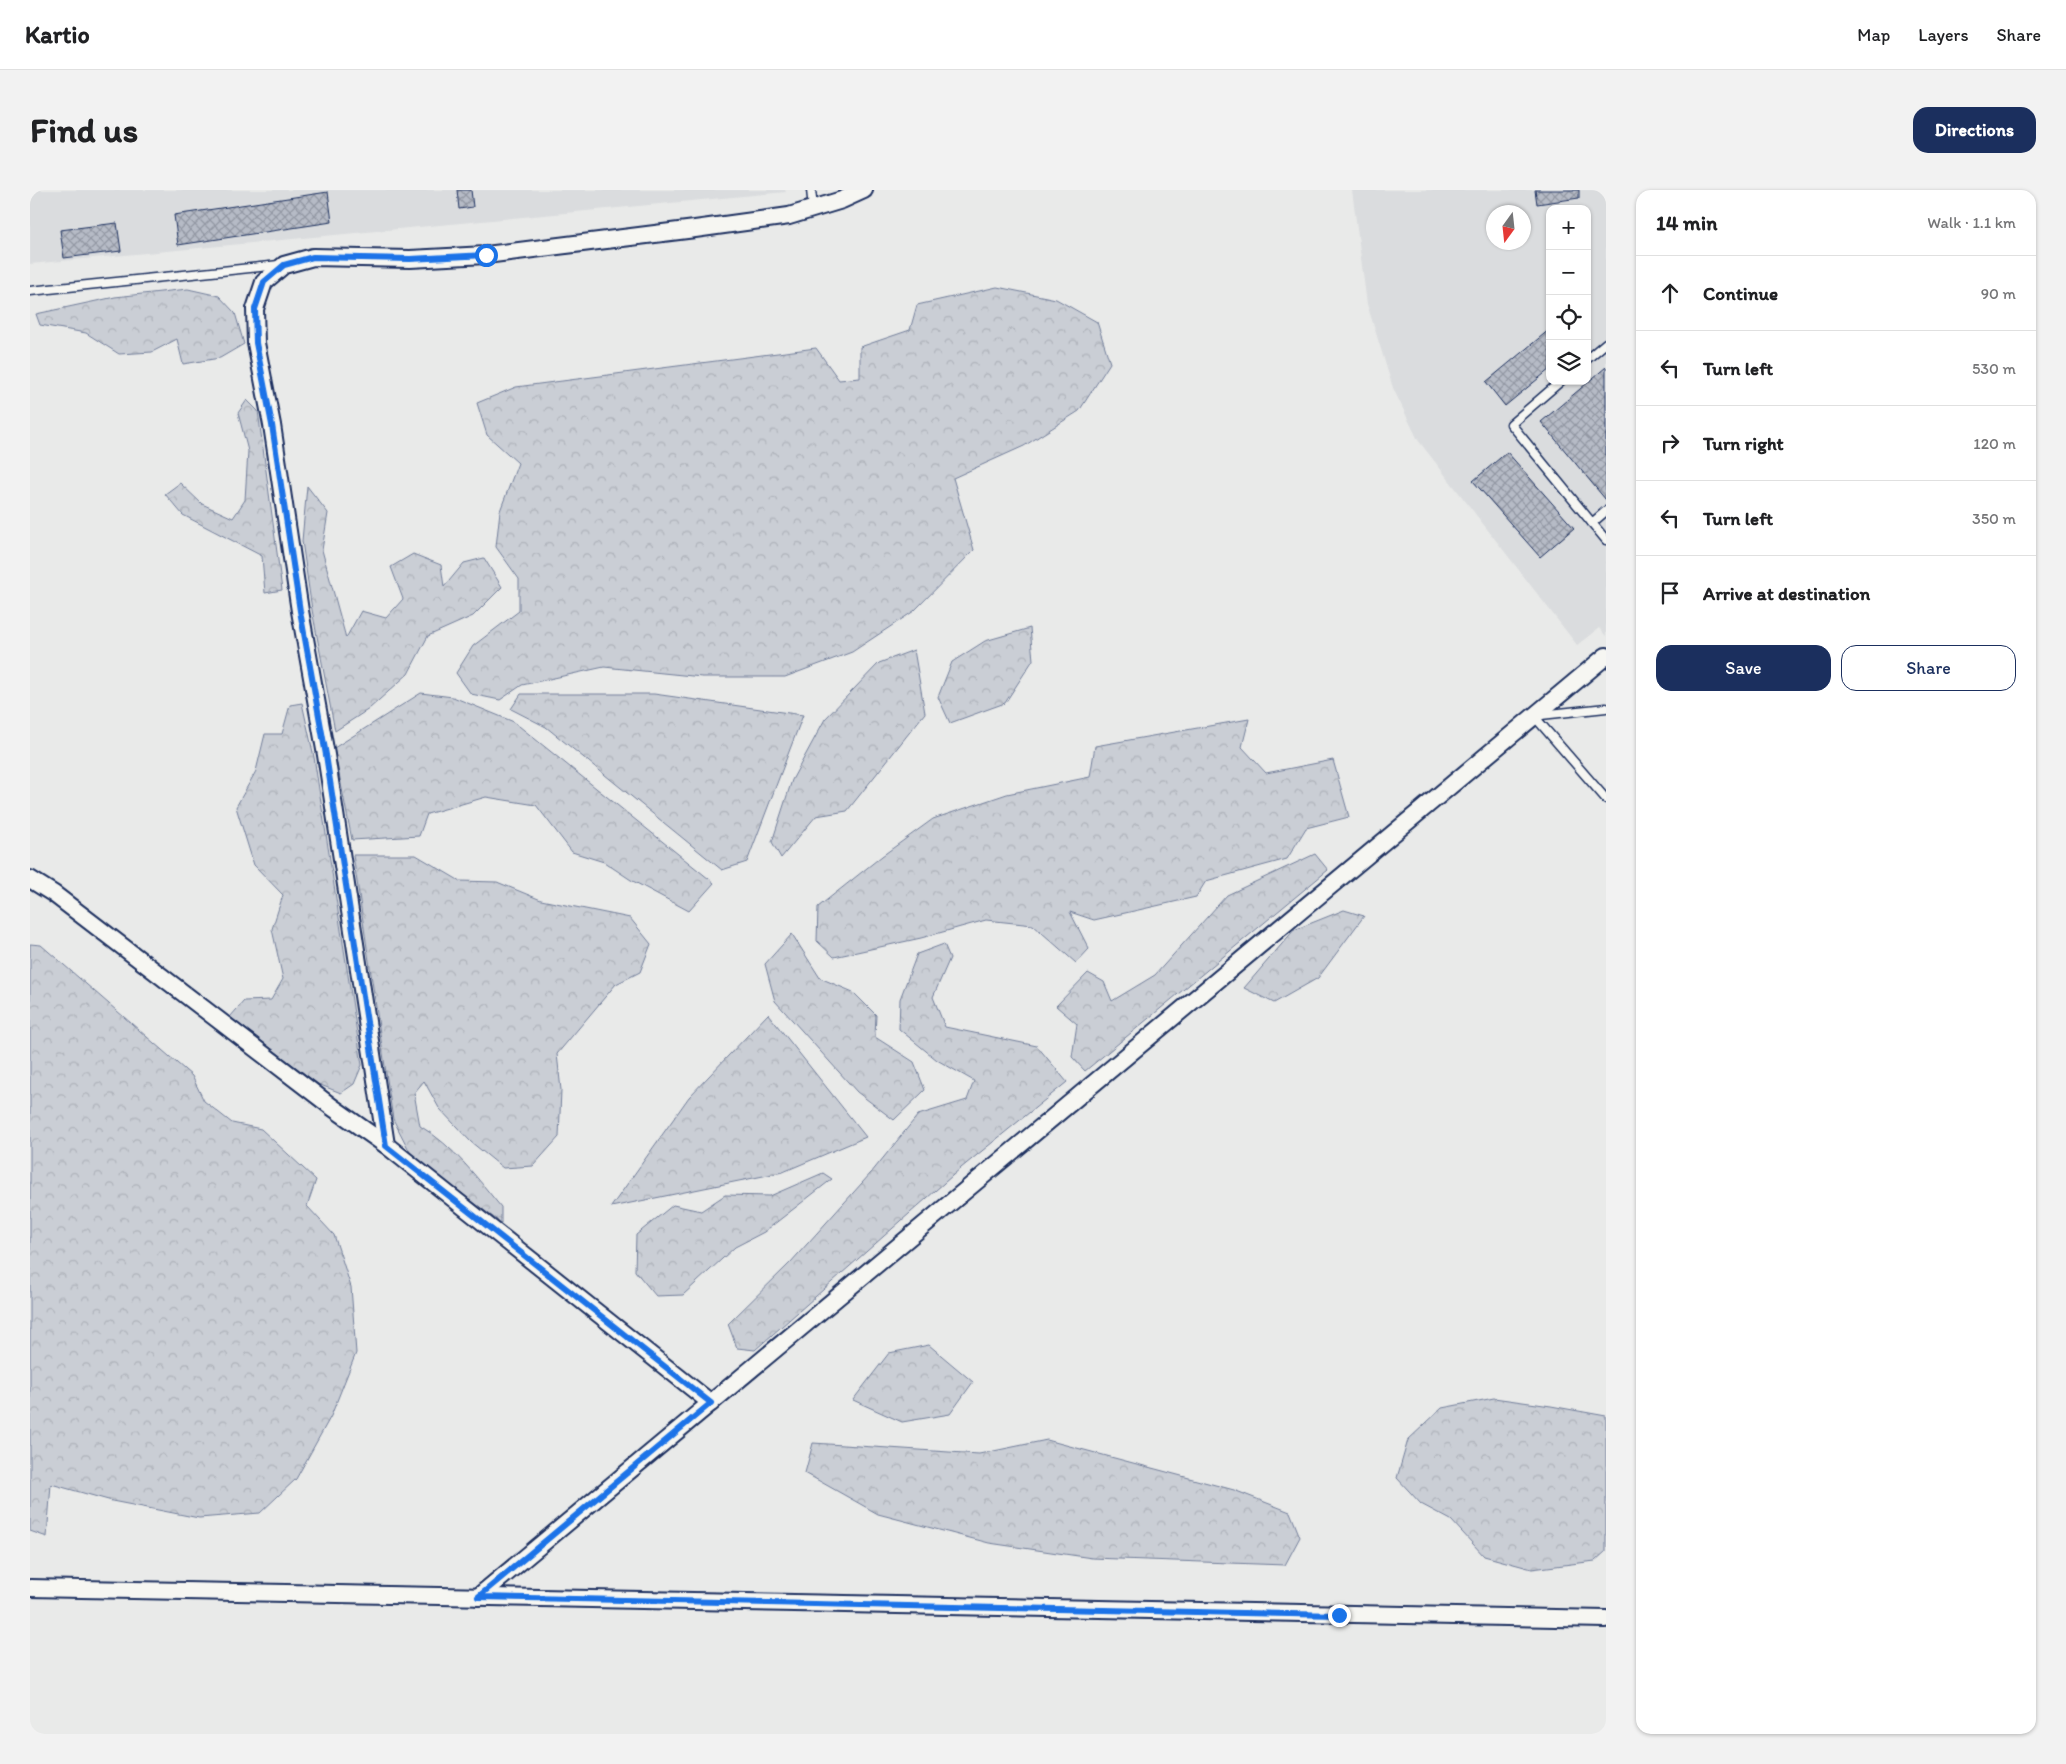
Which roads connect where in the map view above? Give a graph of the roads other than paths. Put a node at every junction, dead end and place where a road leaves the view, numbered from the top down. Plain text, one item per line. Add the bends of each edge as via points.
1 (811, 190) edge
2 (864, 190) edge
3 (813, 208) junction
4 (284, 265) junction
5 (30, 291) edge
6 (1606, 343) edge
7 (1591, 356) edge
8 (1557, 385) edge
9 (1606, 511) edge
10 (1592, 523) junction
11 (1606, 540) edge
12 (1606, 656) edge
13 (1606, 708) edge
14 (1534, 716) junction
15 (1606, 799) edge
16 (30, 879) edge
17 (386, 1146) junction
18 (711, 1403) junction
19 (30, 1588) edge
20 (478, 1597) junction
21 (1606, 1619) edge

1 - 3 lane
2 - 3 street
3 - 4 street via 789,216 486,255 410,259 313,257
4 - 5 lane
4 - 17 street via 264,282 255,309 256,343 326,755
6 - 7 lane
8 - 10 lane via 1511,424
9 - 10 lane
10 - 11 lane
12 - 14 street
13 - 14 lane
14 - 15 lane
14 - 18 street
16 - 17 street
17 - 18 street
18 - 20 street
19 - 20 street
20 - 21 street

